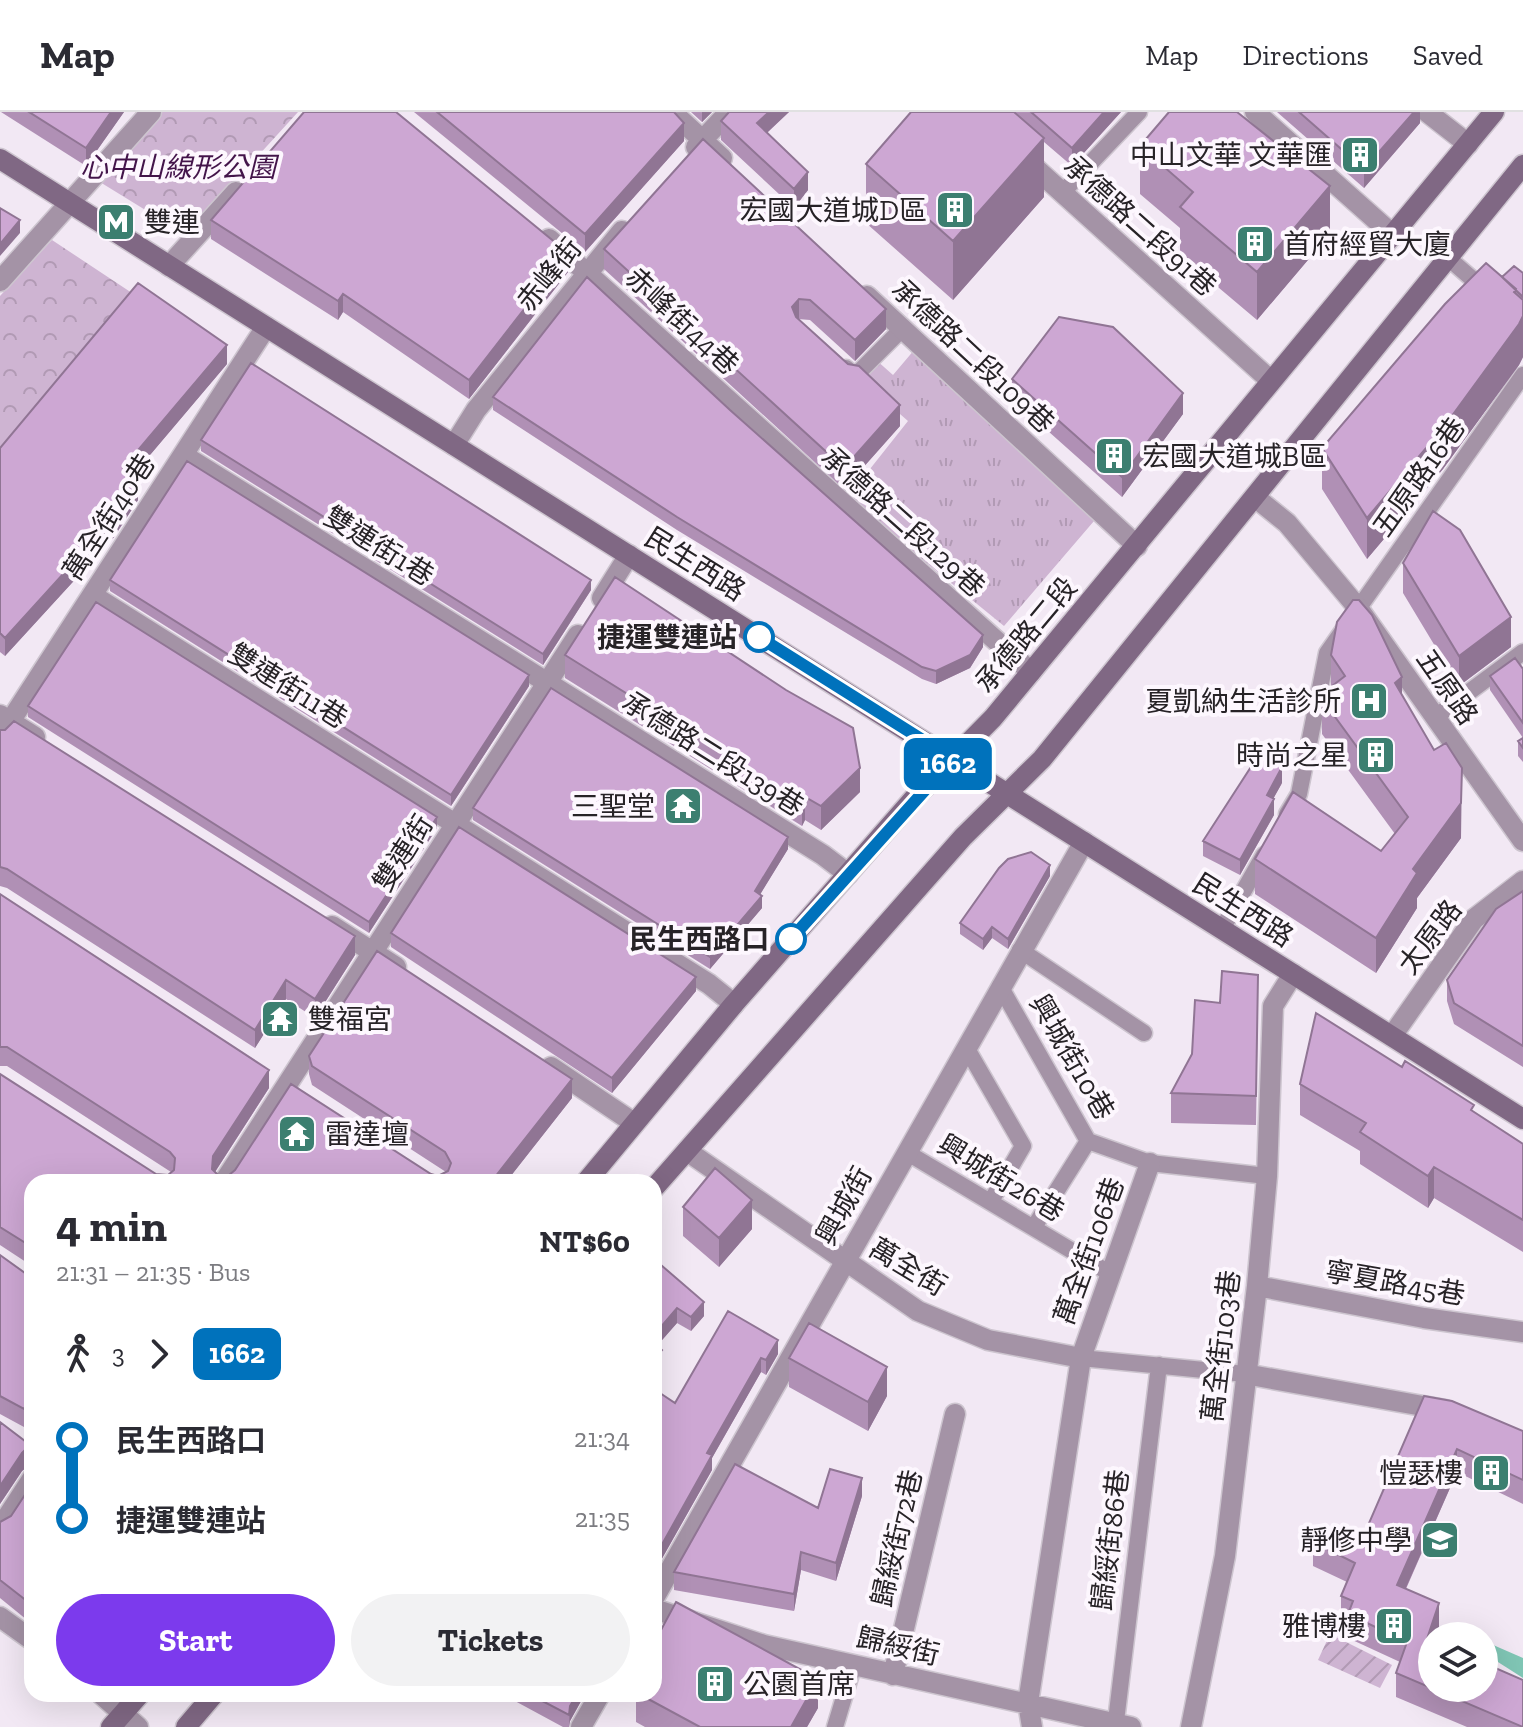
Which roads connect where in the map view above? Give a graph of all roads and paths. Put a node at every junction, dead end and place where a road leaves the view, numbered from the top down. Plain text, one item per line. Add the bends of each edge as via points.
1 (151, 112) edge
2 (672, 112) edge
3 (729, 112) edge
4 (1139, 112) edge
5 (1255, 112) edge
6 (1427, 112) edge
7 (1494, 112) edge
8 (703, 140) junction
9 (1007, 142) edge
10 (1468, 144) junction
11 (0, 159) edge
12 (682, 164) edge
13 (1523, 165) edge
14 (736, 171) edge
15 (250, 176) edge
16 (1062, 193) junction
17 (69, 203) junction
18 (640, 211) edge
19 (539, 231) edge
20 (1393, 235) junction
21 (1447, 257) junction
22 (169, 266) junction
23 (587, 271) junction
24 (847, 277) edge
25 (0, 281) edge
26 (1502, 304) edge
27 (266, 327) junction
28 (902, 329) junction
29 (834, 357) edge
30 (1523, 375) edge
31 (1270, 380) junction
32 (739, 413) joint
33 (454, 445) junction
34 (183, 455) junction
35 (1256, 498) junction
36 (1137, 546) junction
37 (629, 555) junction
38 (92, 595) junction
39 (1358, 608) junction
40 (1523, 652) edge
41 (1031, 672) junction
42 (546, 683) junction
43 (1434, 718) junction
44 (3, 724) edge
45 (51, 747) edge
46 (953, 759) junction
47 (1007, 794) junction
48 (455, 825) junction
49 (1523, 841) edge
50 (1084, 842) junction
51 (848, 874) junction
52 (1523, 881) edge
53 (319, 917) edge
54 (1222, 929) junction
55 (1020, 950) junction
56 (373, 951) junction
57 (1293, 974) junction
58 (412, 977) edge
59 (1000, 986) junction
60 (734, 1004) junction
61 (1144, 1033) dead end
62 (1392, 1036) junction
63 (966, 1047) junction
64 (530, 1053) edge
65 (1523, 1119) edge
66 (634, 1123) junction
67 (1088, 1141) junction
68 (687, 1151) junction
69 (906, 1152) junction
70 (1150, 1163) junction
71 (229, 1174) edge
72 (593, 1174) edge
73 (1267, 1176) junction
74 (662, 1179) edge
75 (991, 1201) junction
76 (1034, 1227) junction
77 (845, 1262) junction
78 (1111, 1274) junction
79 (1257, 1286) junction
80 (1523, 1332) edge
81 (1081, 1358) junction
82 (1159, 1365) junction
83 (1245, 1374) junction
84 (1458, 1412) edge
85 (955, 1414) dead end
86 (24, 1491) edge
87 (0, 1528) edge
88 (662, 1584) edge
89 (662, 1612) edge
90 (0, 1617) edge
91 (24, 1634) edge
92 (854, 1664) junction
93 (893, 1675) junction
94 (108, 1702) edge
95 (135, 1702) edge
96 (207, 1702) edge
97 (595, 1702) edge
98 (1028, 1703) junction
99 (124, 1722) edge
100 (1124, 1724) edge
101 (186, 1727) edge
102 (581, 1727) edge
103 (835, 1727) edge
104 (1032, 1727) edge
105 (1191, 1727) edge

1 - 17 street
2 - 8 street
3 - 8 street
4 - 16 lane
5 - 20 street
6 - 10 street
7 - 10 main road, 承德路二段
8 - 12 street
8 - 14 street
9 - 16 street, 承德路二段91巷
10 - 20 main road, 承德路二段
11 - 17 main road, 民生西路
13 - 21 main road
15 - 22 street
16 - 31 street, 承德路二段91巷
17 - 22 main road, 民生西路
17 - 25 street
18 - 23 street, 赤峰街
19 - 23 street, 赤峰街44巷
20 - 31 main road, 承德路二段
21 - 26 lane
21 - 35 main road via 1292,446
22 - 27 main road, 民生西路
23 - 32 street, 赤峰街44巷
23 - 33 street, 赤峰街
24 - 28 street, 承德路二段109巷
27 - 33 main road, 民生西路
27 - 34 street, 萬全街40巷
28 - 29 lane via 855,376
28 - 36 street, 承德路二段109巷
30 - 39 lane, 五原路16巷
31 - 36 main road, 承德路二段
32 - 41 street, 承德路二段129巷
33 - 37 main road, 民生西路
34 - 38 street, 萬全街40巷
34 - 42 street, 雙連街1巷
35 - 39 street, 五原路 via 1287,523
35 - 47 main road via 1042,759
36 - 41 main road, 承德路二段
37 - 42 street, 雙連街
37 - 46 main road, 民生西路
38 - 44 street, 萬全街40巷
38 - 48 street, 雙連街11巷
39 - 43 street, 五原路
39 - 54 lane, 五原路16巷 via 1327,653 1299,794
40 - 43 lane
41 - 46 main road, 承德路二段
42 - 48 street, 雙連街
42 - 51 street, 承德路二段139巷
43 - 49 street, 五原路
44 - 45 street
46 - 47 main road, 民生西路
46 - 51 main road, 承德路二段
47 - 50 main road, 民生西路
47 - 68 main road via 963,837
48 - 56 street, 雙連街
48 - 60 street, 雙連街11巷
50 - 54 main road, 民生西路
50 - 55 street, 興城街
51 - 60 main road, 承德路二段
52 - 62 street, 太原路 via 1474,919
53 - 56 street
54 - 57 main road, 民生西路
55 - 59 street, 興城街
55 - 61 lane
56 - 58 street
56 - 71 street, 雙連街
57 - 62 main road, 民生西路
57 - 73 street, 萬全街103巷 via 1273,1006
59 - 63 street, 興城街
59 - 67 lane, 興城街10巷
60 - 66 main road, 承德路二段
62 - 65 main road, 民生西路
63 - 69 street, 興城街
63 - 75 lane via 1023,1146
64 - 66 street
66 - 72 main road, 承德路二段
67 - 70 lane, 興城街10巷
67 - 76 lane
68 - 74 main road
68 - 77 street, 萬全街
69 - 75 lane, 興城街26巷
69 - 77 street, 興城街
70 - 73 lane, 興城街10巷
70 - 78 street, 萬全街106巷
73 - 79 street, 萬全街103巷
75 - 76 lane, 興城街26巷
76 - 78 lane, 興城街26巷
77 - 81 street, 萬全街 via 918,1311 988,1340
77 - 88 street, 興城街
78 - 81 street, 萬全街106巷
79 - 80 street, 寧夏路45巷
79 - 83 street, 萬全街103巷
81 - 82 lane
81 - 98 street, 歸綏街86巷
82 - 83 lane
82 - 100 lane, 歸綏街86巷
83 - 84 street
83 - 105 street, 萬全街103巷 via 1225,1556
85 - 93 street, 歸綏街72巷
86 - 87 street
89 - 92 street, 歸綏街 via 764,1645
90 - 91 street
92 - 93 street, 歸綏街
92 - 103 lane
93 - 98 street, 歸綏街
94 - 99 street
95 - 99 main road
96 - 101 main road
97 - 102 street
98 - 100 street, 歸綏街
98 - 104 street, 歸綏街86巷

